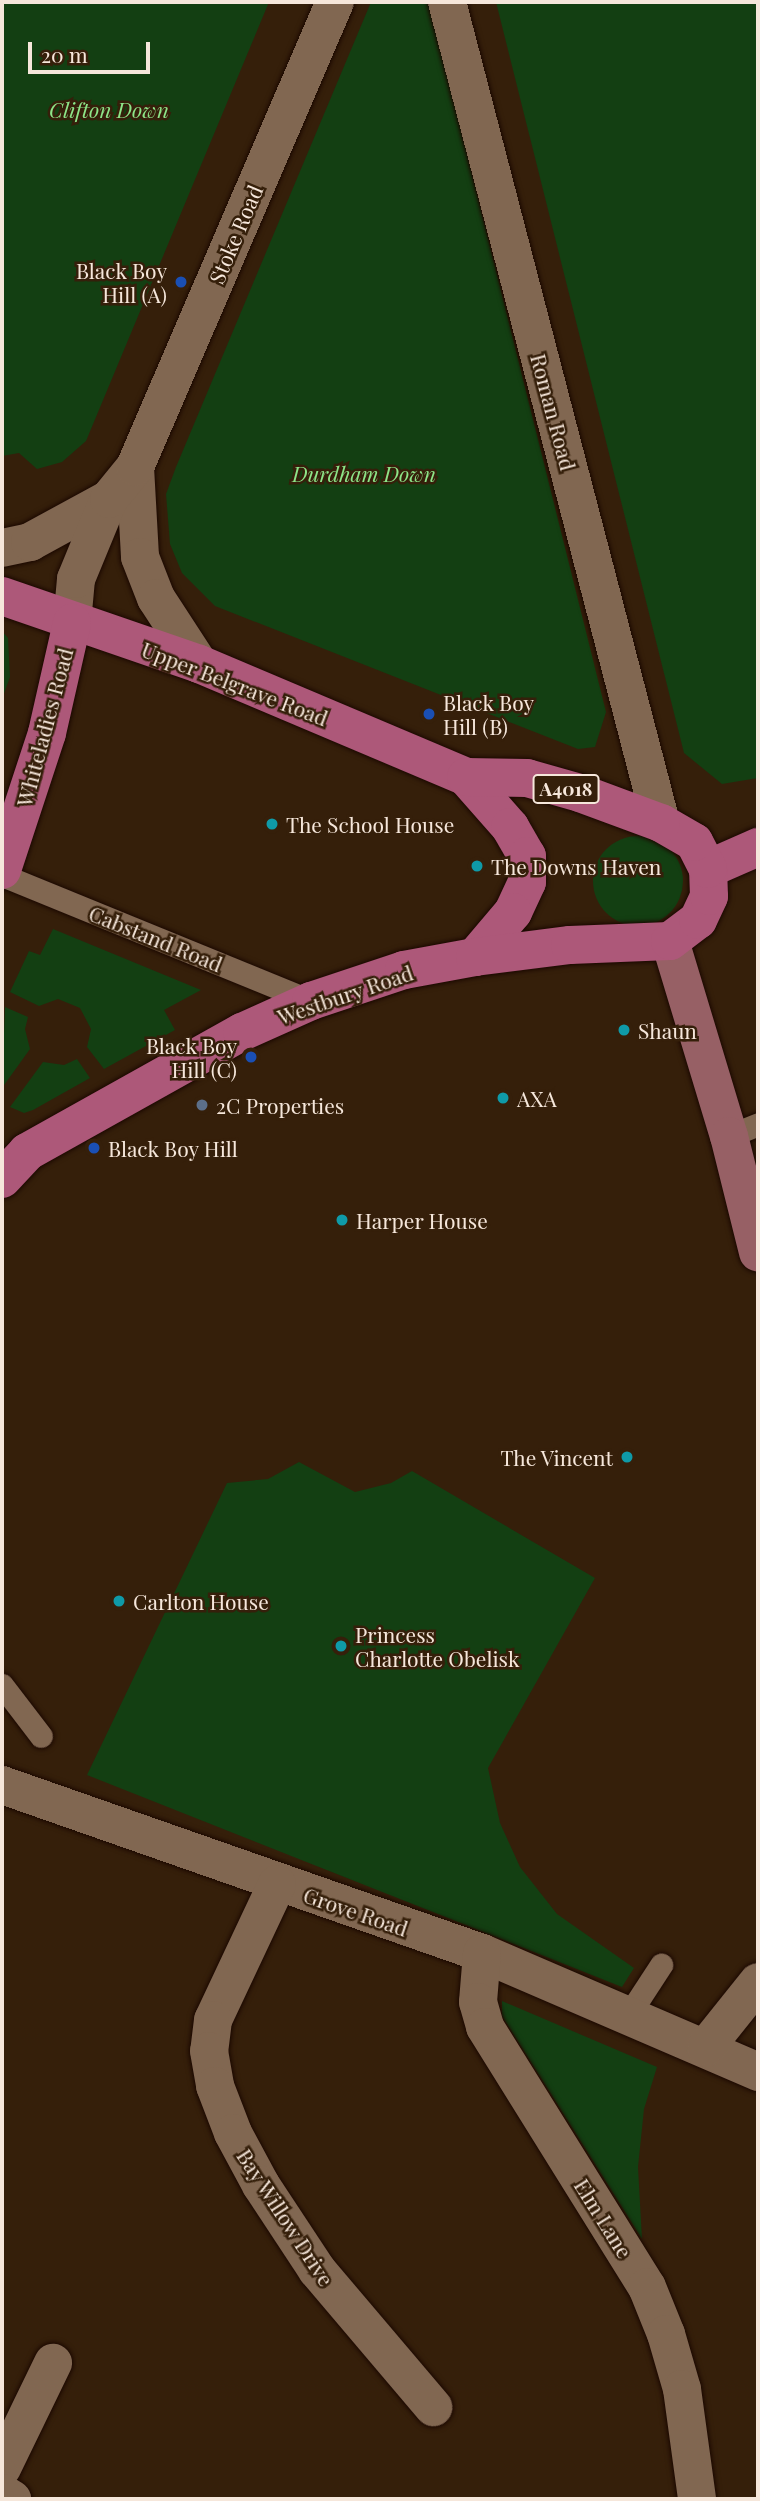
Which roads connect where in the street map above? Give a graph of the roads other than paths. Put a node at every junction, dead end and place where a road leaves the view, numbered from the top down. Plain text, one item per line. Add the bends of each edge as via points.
1 (335, 2) edge
2 (447, 2) edge
3 (135, 467) junction
4 (109, 499) junction
5 (2, 548) edge
6 (2, 596) edge
7 (72, 623) junction
8 (199, 664) junction
9 (466, 777) junction
10 (661, 823) junction
11 (758, 847) edge
12 (2, 870) edge
13 (2, 875) edge
14 (709, 883) junction
15 (670, 941) junction
16 (475, 957) junction
17 (311, 1002) junction
18 (744, 1130) edge
19 (10, 1159) edge
20 (758, 1252) edge
21 (2, 1686) edge
22 (41, 1736) dead end
23 (2, 1785) edge
24 (277, 1884) junction
25 (482, 1954) junction
26 (661, 1965) dead end
27 (758, 1982) edge
28 (629, 2014) junction
29 (706, 2047) junction
30 (758, 2072) edge
31 (52, 2363) dead end
32 (433, 2407) dead end
33 (2, 2468) edge
34 (2, 2493) edge
35 (12, 2499) edge
36 (697, 2499) edge

1 - 3 street, Stoke Road
2 - 10 street, Roman Road
3 - 4 street, Stoke Road
3 - 8 street, Stoke Road via 140,557 156,598
4 - 5 street, Stoke Road via 30,542
4 - 7 street, Stoke Road via 76,579
6 - 7 main road, Upper Belgrave Road
7 - 8 main road, Upper Belgrave Road / A4018
7 - 12 main road, Whiteladies Road via 47,733
8 - 9 main road, Upper Belgrave Road / A4018
9 - 10 main road, Upper Belgrave Road / A4018 via 527,778
9 - 16 main road, Upper Belgrave Road via 510,827 527,856 527,882 513,912
10 - 14 main road, Upper Belgrave Road / A4018 via 694,842
11 - 14 main road
13 - 17 lane, Cabstand Road
14 - 15 main road via 698,920
15 - 16 main road, Westbury Road via 570,945
15 - 18 main road
16 - 17 main road, Westbury Road via 404,970
17 - 19 main road, Westbury Road via 242,1032
18 - 20 main road
21 - 22 lane
23 - 24 street, Grove Road
24 - 25 street, Grove Road
24 - 32 street, Bay Willow Drive via 213,2020 209,2051 215,2086 261,2185 317,2270
25 - 28 street, Grove Road
25 - 36 street, Elm Lane via 478,2002 485,2027 647,2287 666,2334 682,2389
26 - 28 lane
27 - 29 street
28 - 29 street, Grove Road
29 - 30 street, Grove Road
31 - 33 street
34 - 35 street

